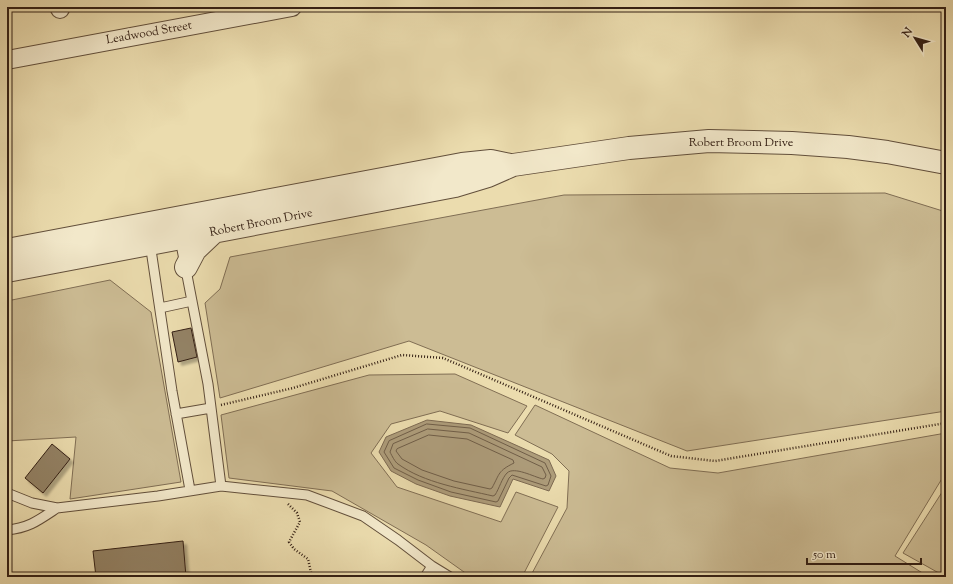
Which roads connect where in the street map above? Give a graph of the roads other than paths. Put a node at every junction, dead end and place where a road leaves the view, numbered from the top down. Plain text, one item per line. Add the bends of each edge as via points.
1 (292, 7) edge
2 (7, 60) edge
3 (946, 163) edge
4 (513, 165) junction
5 (268, 200) junction
6 (215, 231) junction
7 (67, 238) junction
8 (164, 238) junction
9 (7, 250) edge
10 (186, 267) junction
11 (7, 271) edge
12 (192, 301) junction
13 (160, 308) junction
14 (211, 408) junction
15 (176, 414) junction
16 (221, 486) junction
17 (190, 490) junction
18 (7, 493) edge
19 (57, 508) junction
20 (7, 530) edge
21 (432, 566) junction
22 (425, 577) edge
23 (450, 577) edge

1 - 2 street, Leadwood Street
3 - 4 street, Robert Broom Drive via 848,147 792,142 709,141 629,148
4 - 5 street, Robert Broom Drive via 491,161 462,164
4 - 6 street, Robert Broom Drive via 455,186
5 - 7 street, Robert Broom Drive
5 - 8 street via 262,207 254,210 175,224
6 - 8 street, Robert Broom Drive
6 - 10 street via 195,250
7 - 8 street via 79,241 145,231
7 - 9 street, Robert Broom Drive
8 - 10 lane
8 - 11 street, Robert Broom Drive
8 - 13 lane
10 - 12 lane
12 - 13 lane
12 - 14 lane
13 - 15 lane
14 - 15 lane
14 - 16 lane
15 - 17 lane
16 - 17 lane
16 - 21 lane via 306,495 363,516
17 - 19 lane
18 - 19 lane via 32,503
19 - 20 lane via 31,525
21 - 22 lane
21 - 23 lane

